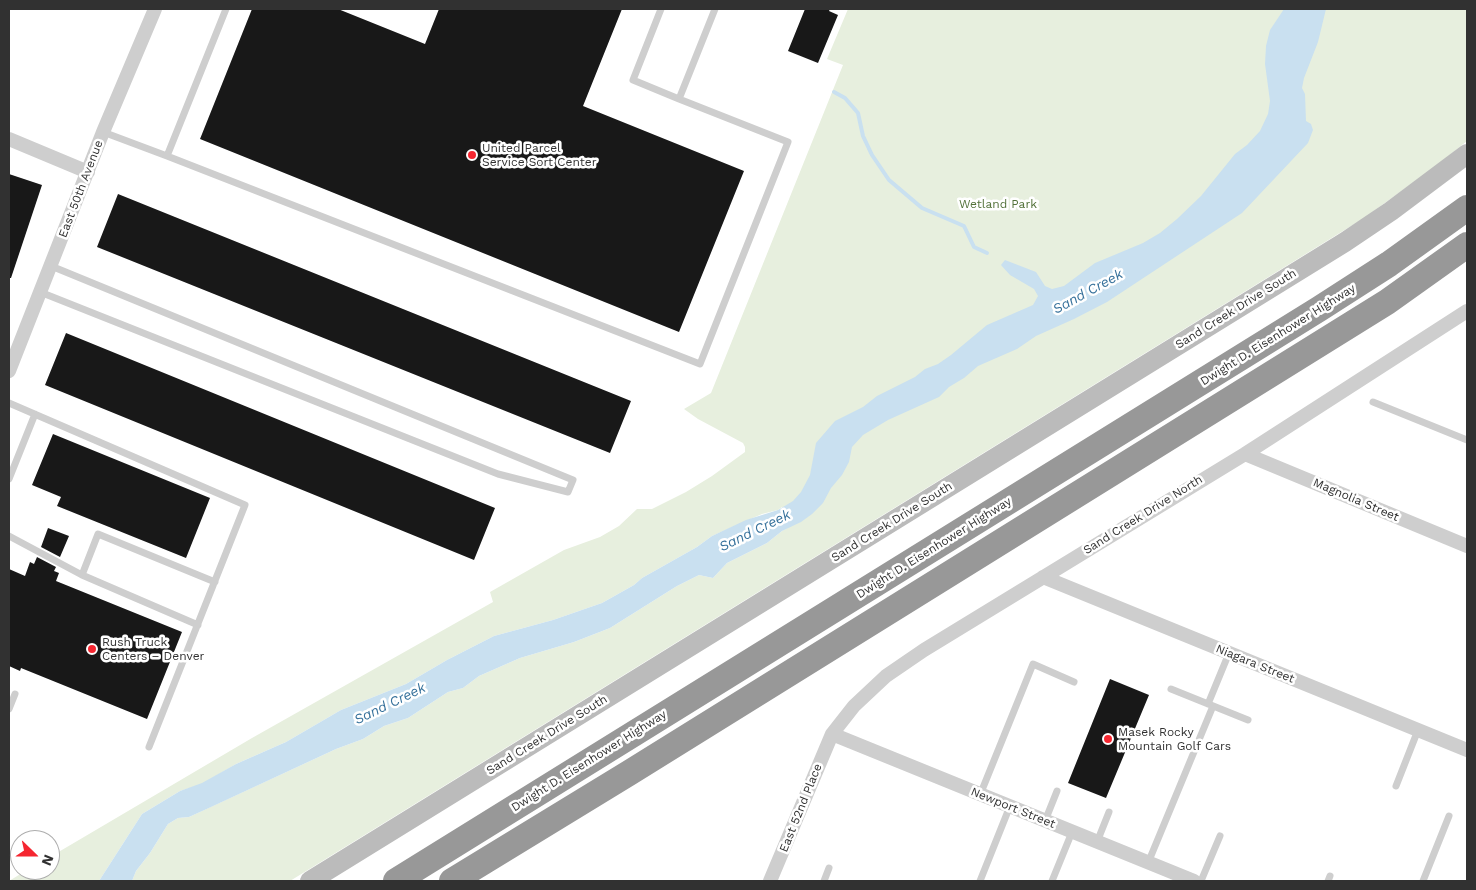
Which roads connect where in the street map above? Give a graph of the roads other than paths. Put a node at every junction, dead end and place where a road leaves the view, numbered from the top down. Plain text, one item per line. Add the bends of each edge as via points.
1 (155, 9) edge
2 (226, 9) edge
3 (661, 9) edge
4 (715, 9) edge
5 (680, 99) junction
6 (103, 132) junction
7 (9, 139) edge
8 (1467, 154) edge
9 (167, 156) junction
10 (88, 172) junction
11 (1467, 208) edge
12 (1467, 245) edge
13 (51, 266) junction
14 (40, 292) junction
15 (1467, 311) edge
16 (13, 350) edge
17 (9, 371) edge
18 (1373, 402) dead end
19 (9, 403) edge
20 (35, 414) junction
21 (1467, 440) edge
22 (1245, 454) junction
23 (9, 479) edge
24 (9, 536) edge
25 (1467, 546) edge
26 (82, 575) junction
27 (1043, 577) junction
28 (215, 582) junction
29 (198, 625) junction
30 (1229, 653) junction
31 (1074, 682) dead end
32 (1171, 689) dead end
33 (15, 694) dead end
34 (1211, 705) junction
35 (9, 709) edge
36 (1248, 720) dead end
37 (1418, 730) junction
38 (832, 734) junction
39 (149, 747) dead end
40 (1467, 750) edge
41 (1396, 786) dead end
42 (1057, 791) dead end
43 (980, 794) junction
44 (1010, 806) junction
45 (1109, 812) dead end
46 (1449, 816) dead end
47 (1045, 821) junction
48 (1072, 832) junction
49 (1220, 836) dead end
50 (1097, 842) junction
51 (1148, 863) junction
52 (829, 868) dead end
53 (310, 881) edge
54 (396, 881) edge
55 (452, 881) edge
56 (770, 881) edge
57 (824, 881) edge
58 (980, 881) edge
59 (1052, 881) edge
60 (1194, 881) edge
61 (1201, 881) edge
62 (1423, 881) edge

1 - 6 street, East 50th Avenue
2 - 9 lane
3 - 5 lane via 633,80
4 - 5 lane
5 - 9 lane via 788,142 700,364
6 - 9 lane
6 - 10 street, East 50th Avenue
7 - 10 street
8 - 53 main road, Sand Creek Drive South via 1338,247
10 - 13 street, East 50th Avenue
11 - 54 highway, Dwight D. Eisenhower Highway via 1319,310
12 - 55 highway via 1345,328
13 - 14 street, East 50th Avenue
13 - 14 lane via 573,480 568,492 498,474
14 - 16 street, East 50th Avenue
15 - 22 street, Sand Creek Drive North
16 - 17 street, East 50th Avenue
18 - 21 lane
19 - 20 lane
20 - 23 lane
20 - 28 lane via 246,505
22 - 25 street, Magnolia Street
22 - 27 street, Sand Creek Drive North
24 - 26 lane
26 - 28 lane via 98,534
26 - 29 lane
27 - 30 street, Niagara Street
27 - 38 street, Sand Creek Drive North via 886,676 854,706
28 - 29 lane
29 - 39 lane
30 - 34 lane
30 - 37 street, Niagara Street
31 - 43 lane via 1033,664
32 - 34 lane
33 - 35 lane
34 - 36 lane
34 - 51 lane
37 - 40 street, Niagara Street
37 - 41 lane
38 - 43 street, Newport Street
38 - 56 street, East 52nd Place
42 - 47 lane
43 - 44 street, Newport Street
44 - 47 street, Newport Street
44 - 58 lane
45 - 50 lane
46 - 62 lane
47 - 48 street, Newport Street
48 - 50 street, Newport Street
48 - 59 lane
49 - 61 lane
50 - 51 street, Newport Street
51 - 60 street, Newport Street
52 - 57 lane

